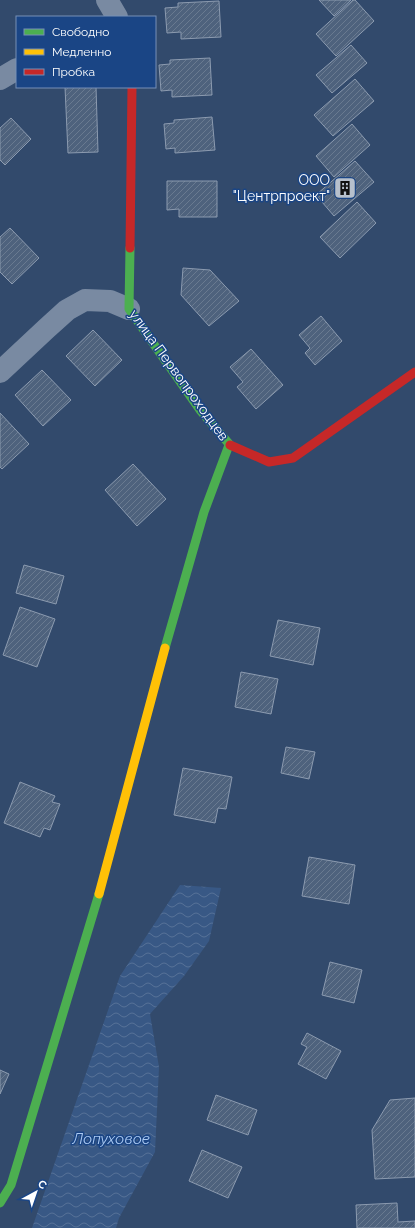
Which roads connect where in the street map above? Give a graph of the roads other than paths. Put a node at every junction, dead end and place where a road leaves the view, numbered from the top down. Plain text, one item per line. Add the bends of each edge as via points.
1 (16, 70) edge
2 (0, 79) edge
3 (132, 88) edge
4 (129, 309) junction
5 (0, 372) edge
6 (415, 372) edge
7 (229, 445) junction
8 (0, 1203) edge

1 - 2 street
3 - 4 street, улица Первопроходцев
4 - 5 street via 110,301 85,300 67,310
4 - 7 street, улица Первопроходцев via 200,410
6 - 7 street, улица Первопроходцев via 293,458 269,462
7 - 8 street via 204,512 173,617 93,917 11,1185

